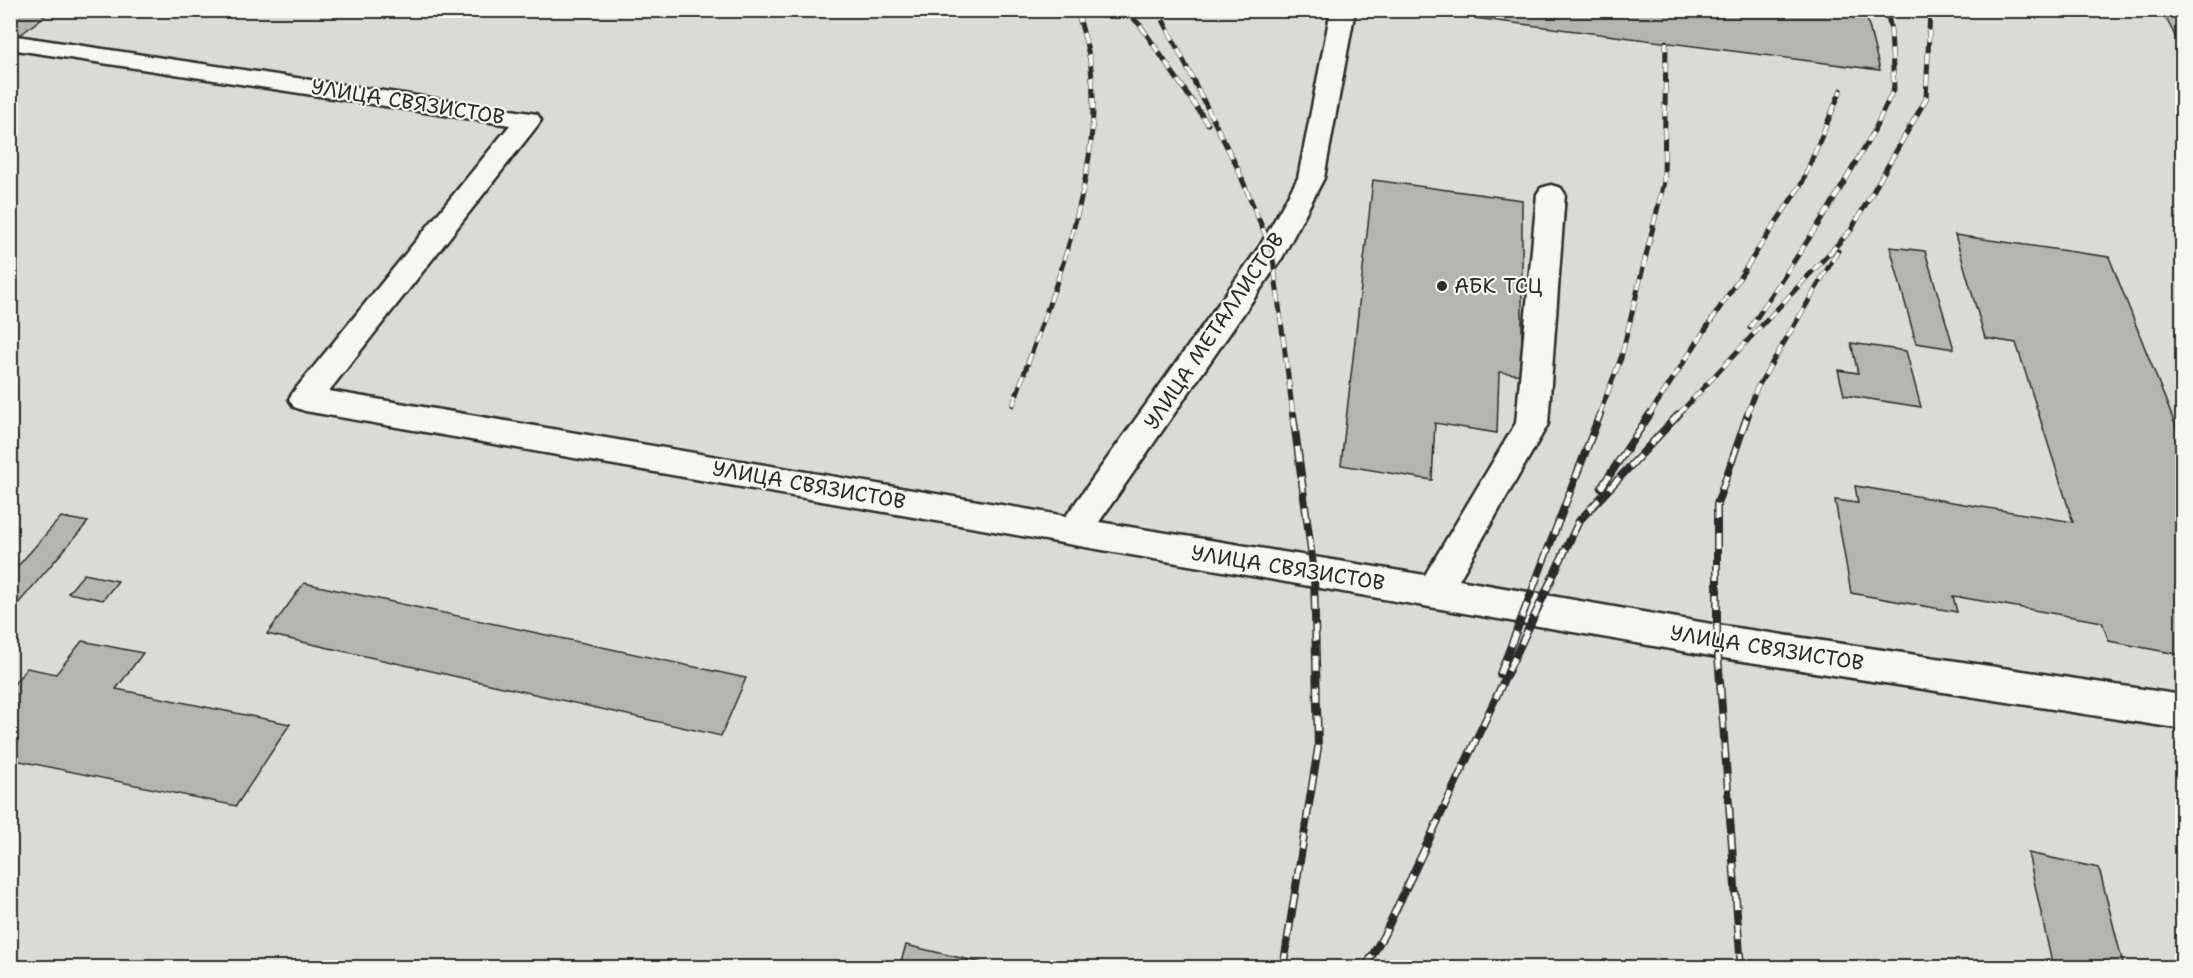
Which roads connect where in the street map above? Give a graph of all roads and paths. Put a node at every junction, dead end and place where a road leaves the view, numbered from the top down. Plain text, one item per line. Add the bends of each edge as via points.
1 (1343, 10) edge
2 (10, 42) edge
3 (1551, 194) dead end
4 (1074, 531) junction
5 (1434, 591) junction
6 (2182, 712) edge

1 - 4 street, УЛИЦА МЕТАЛЛИСТОВ via 1311,178 1272,252
2 - 4 street, УЛИЦА СВЯЗИСТОВ via 528,120 305,399
3 - 5 street via 1532,424
4 - 5 street, УЛИЦА СВЯЗИСТОВ
5 - 6 street, УЛИЦА СВЯЗИСТОВ via 1717,640

